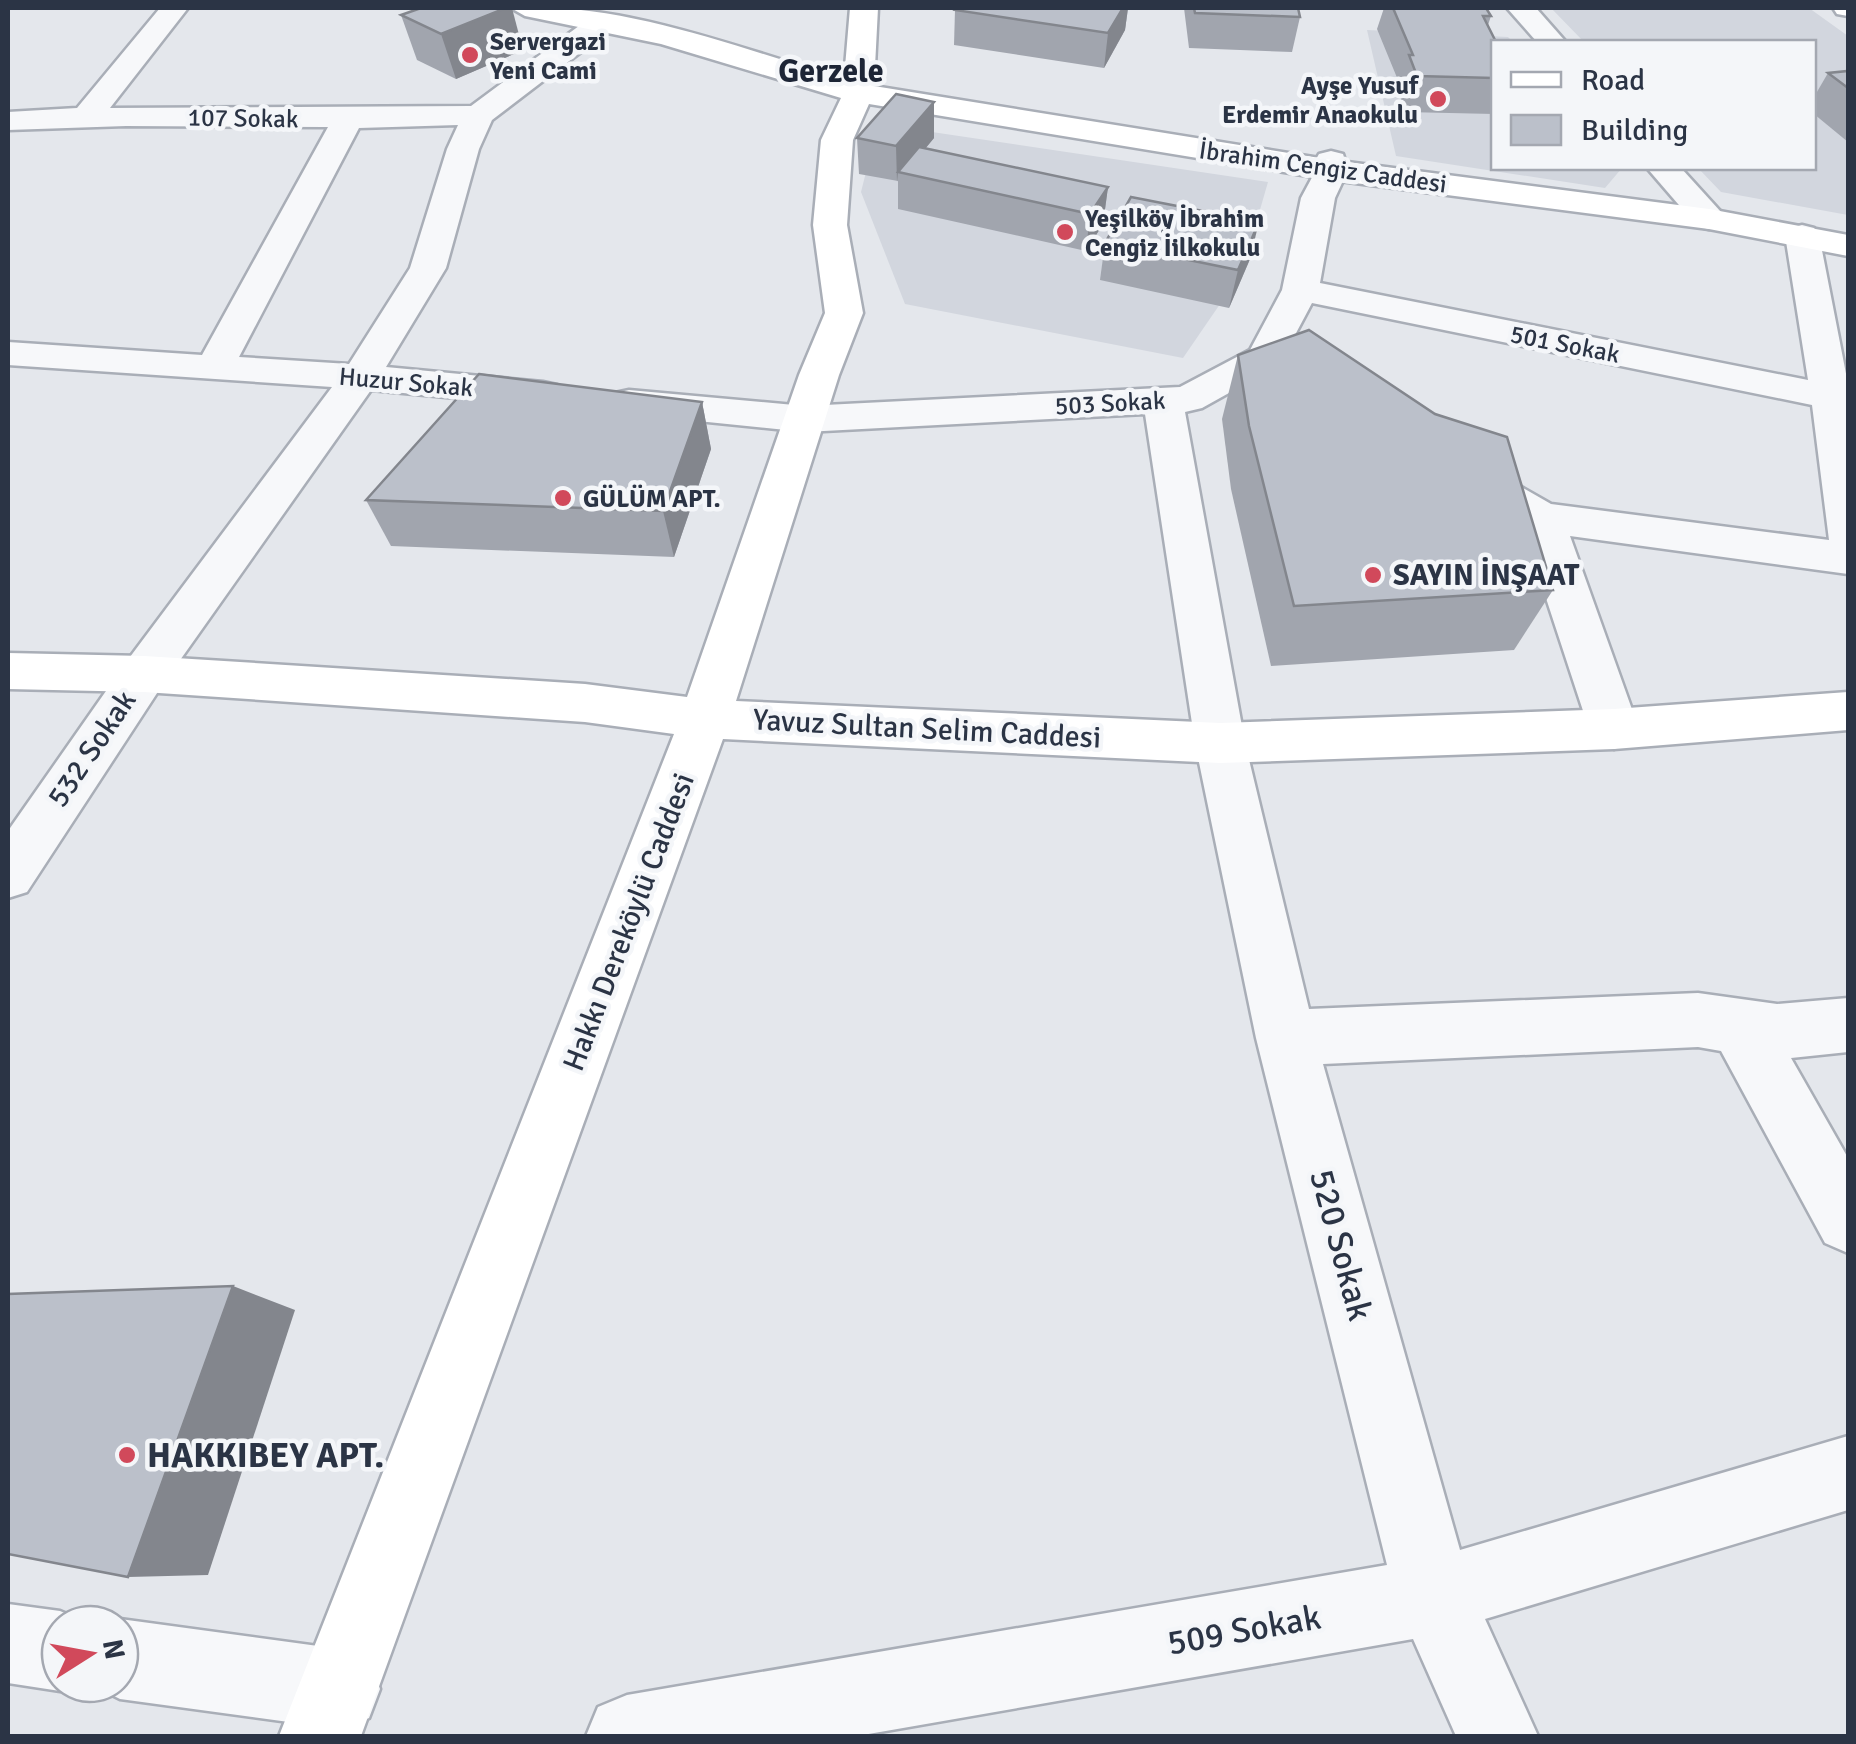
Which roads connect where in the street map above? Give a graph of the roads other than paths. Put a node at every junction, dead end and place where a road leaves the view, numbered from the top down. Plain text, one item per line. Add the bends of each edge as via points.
1 (174, 8) edge
2 (526, 8) edge
3 (864, 8) edge
4 (1521, 8) edge
5 (586, 16) edge
6 (1550, 40) edge
7 (858, 93) junction
8 (88, 115) junction
9 (480, 115) junction
10 (348, 119) junction
11 (8, 121) edge
12 (1332, 166) junction
13 (1665, 170) edge
14 (1704, 213) junction
15 (1802, 235) junction
16 (1848, 236) edge
17 (1848, 244) edge
18 (1300, 290) junction
19 (8, 354) edge
20 (215, 366) junction
21 (360, 377) junction
22 (1831, 397) junction
23 (1163, 400) junction
24 (805, 419) junction
25 (1438, 457) edge
26 (1541, 517) junction
27 (1848, 534) edge
28 (1848, 558) edge
29 (8, 671) edge
30 (144, 674) junction
31 (1848, 711) edge
32 (706, 719) junction
33 (1614, 729) junction
34 (1220, 743) junction
35 (8, 875) edge
36 (1848, 1025) edge
37 (1739, 1026) junction
38 (1286, 1038) junction
39 (1848, 1220) edge
40 (1848, 1473) edge
41 (1434, 1596) junction
42 (8, 1644) edge
43 (40, 1648) edge
44 (140, 1664) edge
45 (330, 1713) edge
46 (627, 1736) edge
47 (1497, 1736) edge

1 - 8 street
2 - 5 street, İbrahim Cengiz Caddesi
3 - 7 street
4 - 6 street
5 - 7 street, İbrahim Cengiz Caddesi
5 - 9 street
7 - 12 street, İbrahim Cengiz Caddesi
7 - 24 street, Hakkı Dereköylü Caddesi via 836,140 830,225 844,313
8 - 10 street, 107 Sokak
8 - 11 street, 107 Sokak
9 - 10 street, 107 Sokak
9 - 21 street, 532 Sokak via 463,149 428,268
10 - 20 street
12 - 14 street, İbrahim Cengiz Caddesi
12 - 18 street, 503 Sokak via 1318,198
13 - 14 street
14 - 15 street, İbrahim Cengiz Caddesi
14 - 16 street, İbrahim Cengiz Caddesi
15 - 17 street, İbrahim Cengiz Caddesi
15 - 22 street
18 - 22 street, 501 Sokak
18 - 23 street, 503 Sokak via 1282,367 1188,399
19 - 20 street, Huzur Sokak
20 - 21 street, Huzur Sokak
21 - 24 street, Huzur Sokak
21 - 30 street, 532 Sokak
22 - 27 street
23 - 24 street, 503 Sokak
23 - 34 street, 520 Sokak
24 - 32 street, Hakkı Dereköylü Caddesi
25 - 26 street
26 - 28 street
26 - 33 street
29 - 30 street, Yavuz Sultan Selim Caddesi
30 - 32 street, Yavuz Sultan Selim Caddesi via 584,703
30 - 35 street, 532 Sokak
31 - 33 street, Yavuz Sultan Selim Caddesi
32 - 34 street, Yavuz Sultan Selim Caddesi
32 - 45 street, Hakkı Dereköylü Caddesi
33 - 34 street, Yavuz Sultan Selim Caddesi
34 - 38 street, 520 Sokak
36 - 37 street via 1776,1032
37 - 38 street via 1698,1020
37 - 39 street
38 - 41 street, 520 Sokak
40 - 41 street, 509 Sokak
41 - 46 street, 509 Sokak
41 - 47 street, 520 Sokak
42 - 43 street
44 - 45 street

